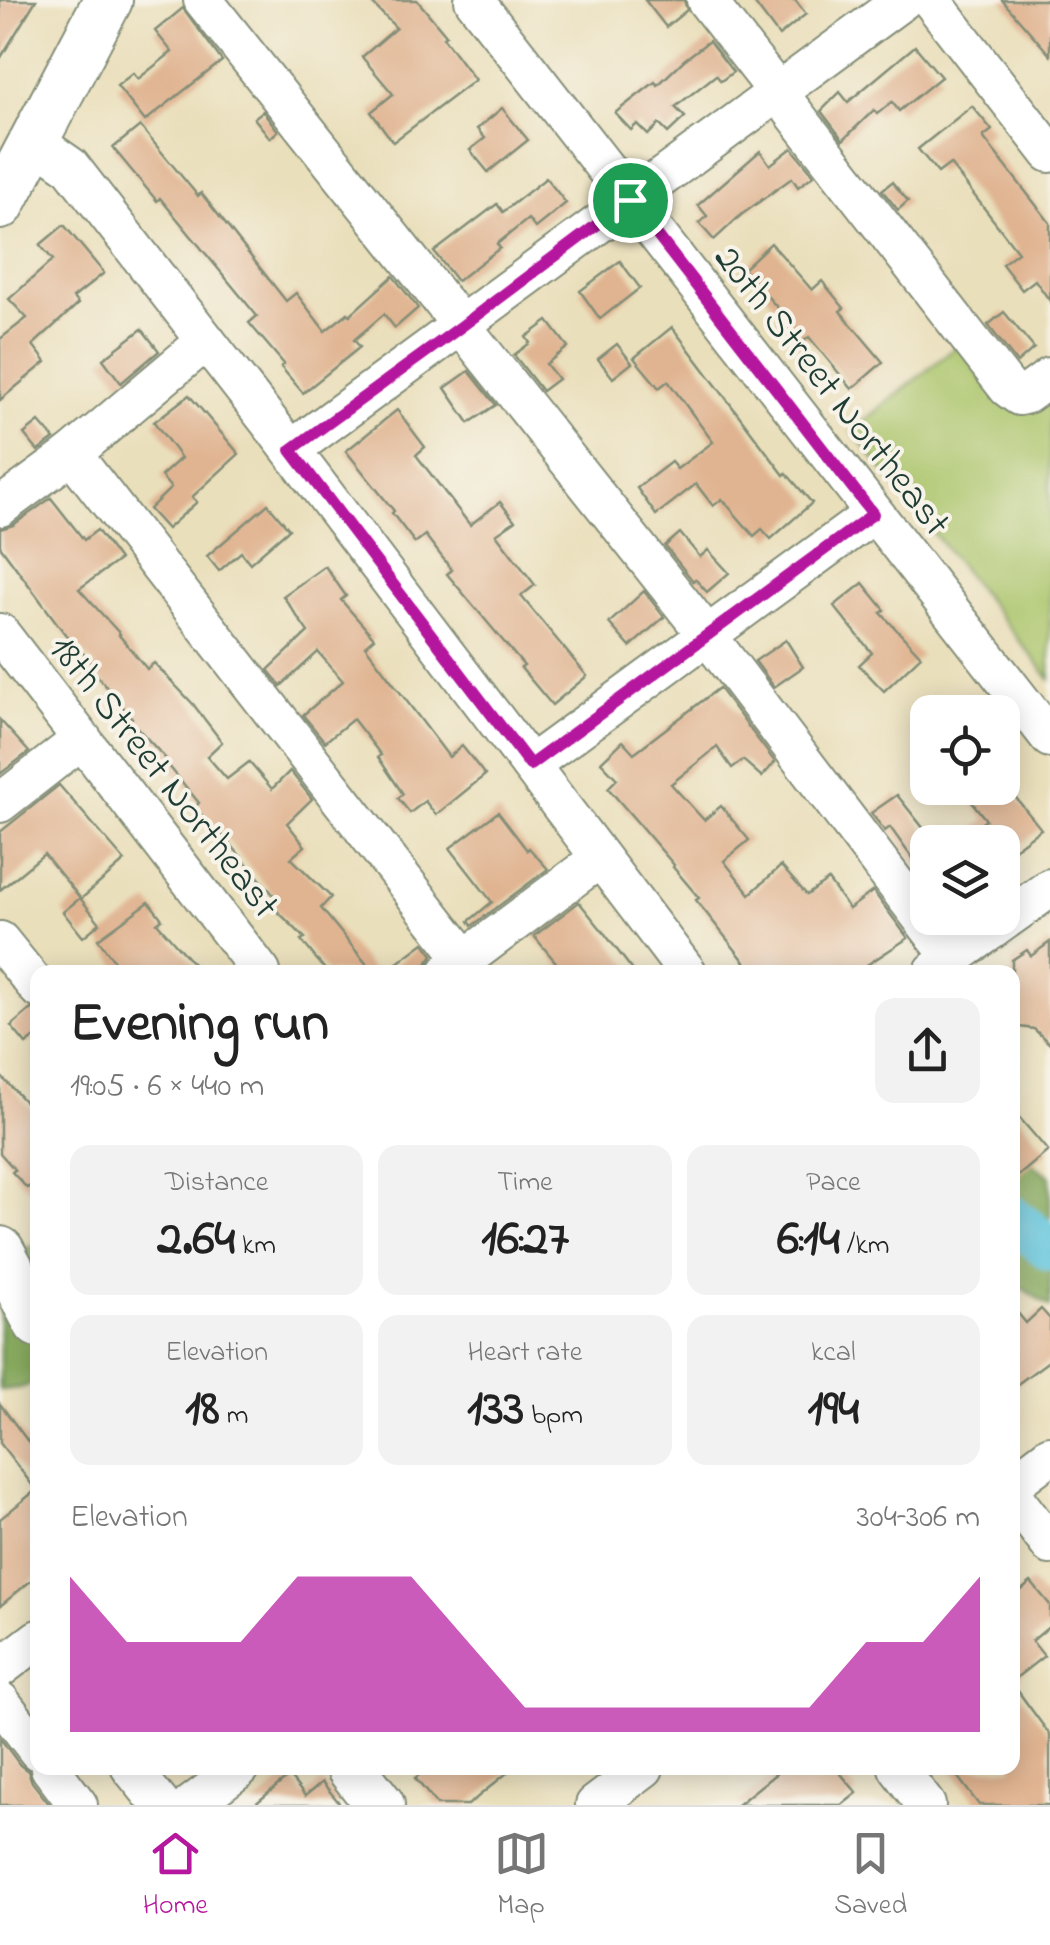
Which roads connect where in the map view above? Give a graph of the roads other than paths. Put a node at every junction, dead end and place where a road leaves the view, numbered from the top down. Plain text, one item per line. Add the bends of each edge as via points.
1 (108, 0) edge
2 (203, 0) edge
3 (474, 0) edge
4 (706, 0) edge
5 (903, 0) edge
6 (932, 0) edge
7 (778, 93) junction
8 (34, 140) junction
9 (1050, 154) edge
10 (630, 200) junction
11 (0, 205) edge
12 (462, 326) junction
13 (206, 341) junction
14 (1050, 377) edge
15 (291, 450) junction
16 (72, 454) junction
17 (0, 507) edge
18 (873, 514) junction
19 (0, 633) edge
20 (708, 635) junction
21 (1050, 738) edge
22 (82, 739) junction
23 (530, 765) junction
24 (0, 803) edge
25 (600, 858) junction
26 (1050, 888) edge
27 (0, 940) edge
28 (256, 965) edge
29 (455, 965) edge
30 (457, 965) edge
31 (682, 965) edge
32 (942, 965) edge
33 (30, 978) edge
34 (6, 1262) edge
35 (30, 1308) edge
36 (1050, 1455) edge
37 (1020, 1478) edge
38 (1020, 1506) edge
39 (1050, 1545) edge
40 (30, 1648) edge
41 (0, 1668) edge
42 (0, 1701) edge
43 (30, 1740) edge
44 (55, 1775) edge
45 (137, 1775) edge
46 (231, 1775) edge
47 (356, 1775) edge
48 (635, 1775) edge
49 (903, 1775) edge
50 (78, 1805) edge
51 (161, 1805) edge
52 (191, 1805) edge
53 (380, 1805) edge
54 (595, 1805) edge
55 (926, 1805) edge

1 - 8 main road
2 - 12 street
3 - 10 street, 20th Street Northeast
4 - 7 street
5 - 7 street
6 - 9 street
7 - 10 street
7 - 14 street via 1008,388 1027,394
8 - 11 main road
8 - 13 street via 70,166
10 - 12 street
10 - 18 street, 20th Street Northeast
12 - 15 street
12 - 20 street
13 - 15 street
13 - 16 street
15 - 23 street
16 - 17 street
16 - 29 street
18 - 20 street
18 - 21 street, 20th Street Northeast
19 - 22 street, 18th Street Northeast
20 - 23 street
20 - 32 street
22 - 24 street
22 - 28 street, 18th Street Northeast
23 - 25 street
25 - 30 street
25 - 31 street
26 - 32 street
27 - 33 street
34 - 35 main road
36 - 37 street
38 - 39 street
40 - 41 street
42 - 43 street
44 - 50 street
45 - 51 street
46 - 52 street
47 - 53 main road
48 - 54 street
49 - 55 street

